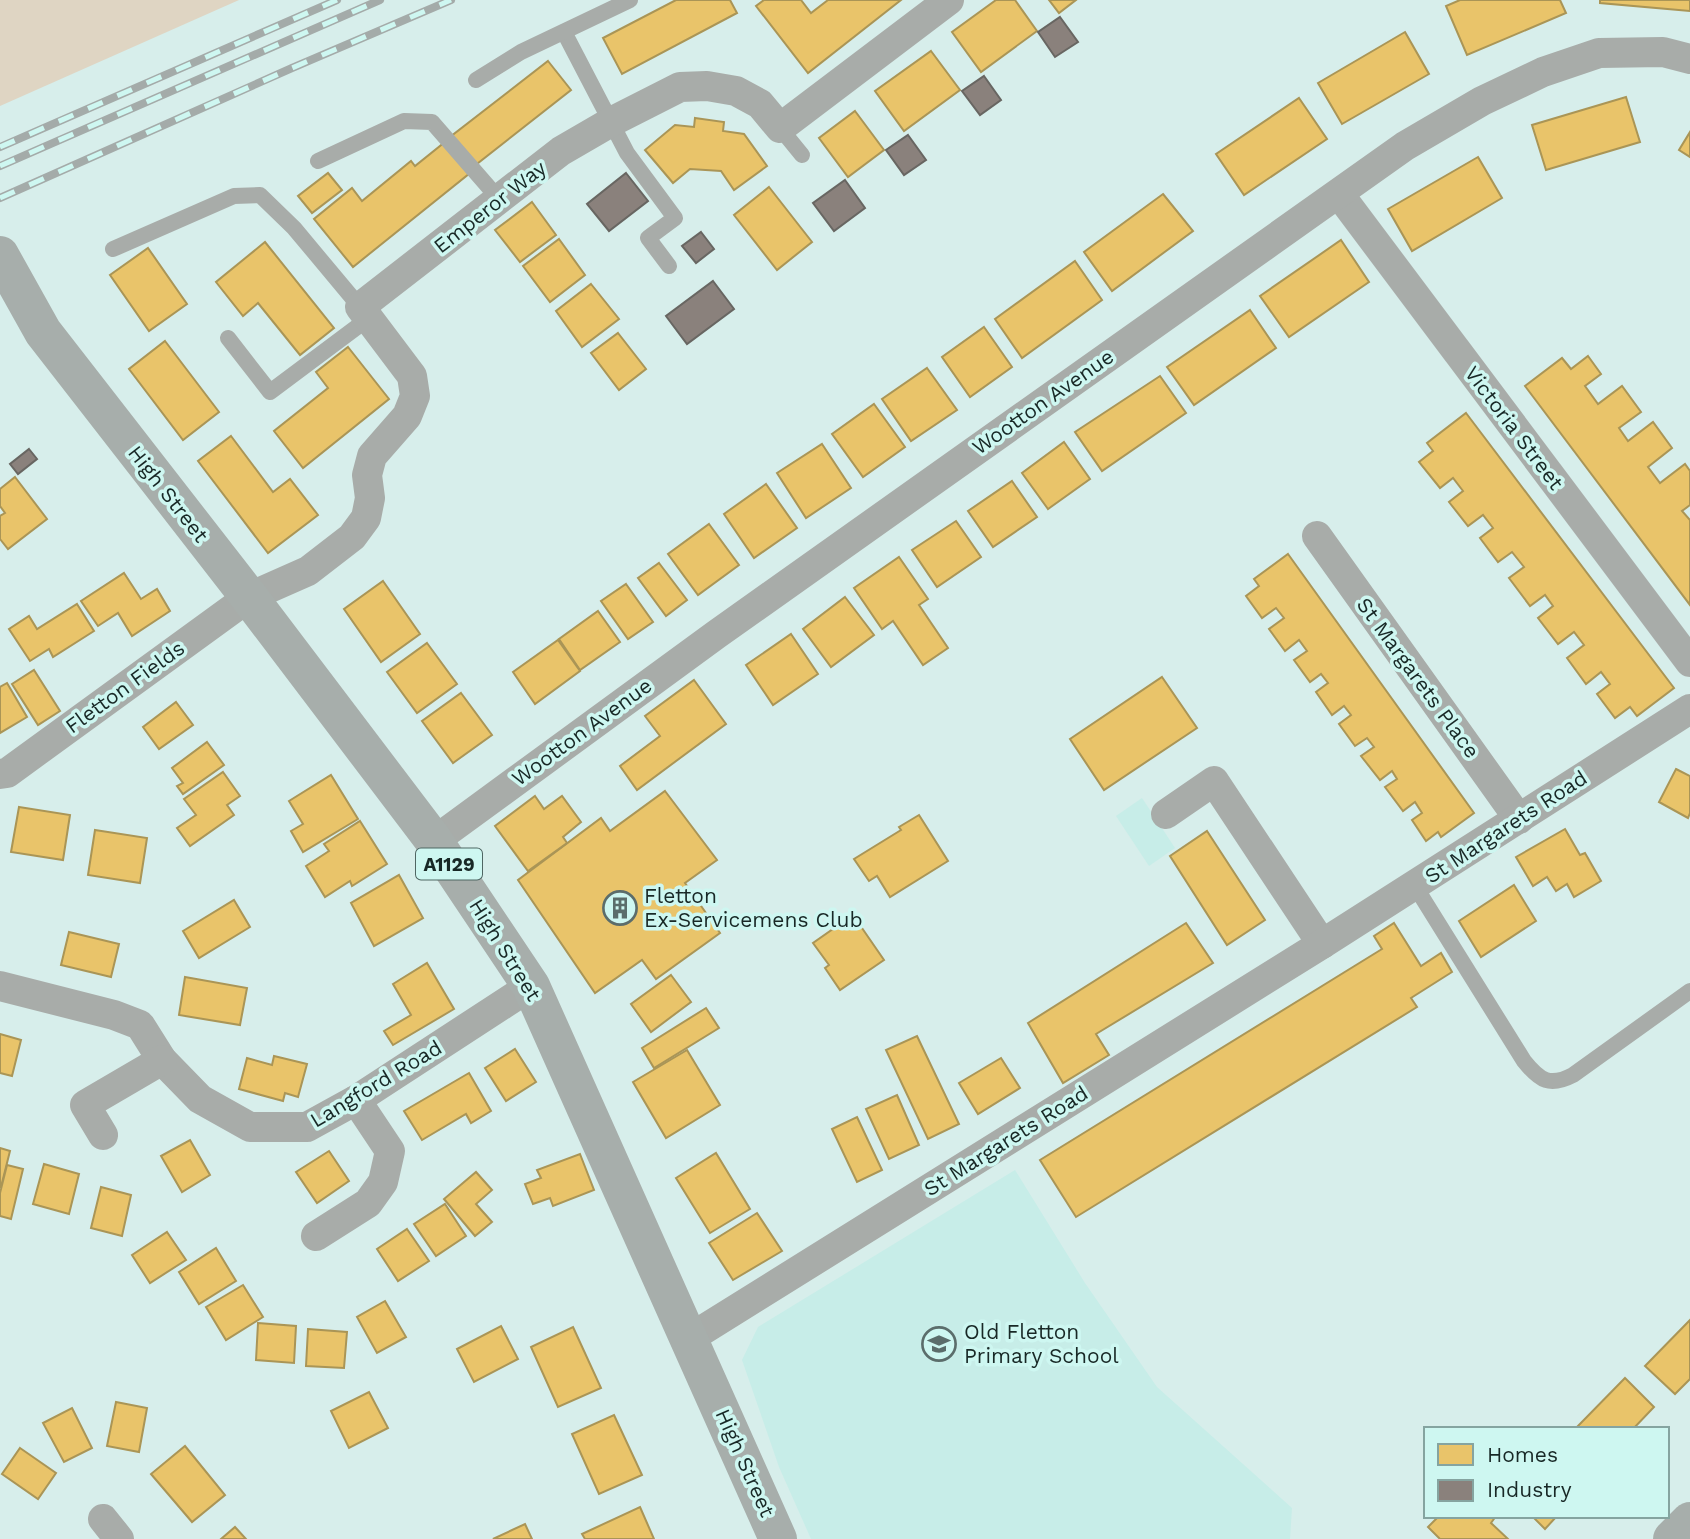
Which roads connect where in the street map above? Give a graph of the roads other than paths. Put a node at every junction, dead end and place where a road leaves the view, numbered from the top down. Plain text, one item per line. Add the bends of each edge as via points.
1 (630, 0) edge
2 (949, 0) edge
3 (564, 32) junction
4 (1690, 59) edge
5 (476, 80) dead end
6 (611, 121) junction
7 (780, 128) junction
8 (802, 155) dead end
9 (318, 161) dead end
10 (1339, 194) junction
11 (499, 199) junction
12 (113, 249) dead end
13 (1, 257) edge
14 (669, 266) dead end
15 (364, 312) junction
16 (228, 338) dead end
17 (1317, 537) dead end
18 (249, 597) junction
19 (1690, 662) edge
20 (1690, 709) edge
21 (0, 774) edge
22 (1166, 814) dead end
23 (1519, 819) junction
24 (434, 841) junction
25 (1415, 886) junction
26 (1322, 944) junction
27 (0, 986) edge
28 (531, 986) junction
29 (1690, 991) edge
30 (162, 1060) junction
31 (356, 1100) junction
32 (103, 1135) dead end
33 (316, 1236) dead end
34 (690, 1338) junction
35 (1690, 1521) edge
36 (772, 1537) edge
37 (1672, 1539) edge

1 - 3 lane
2 - 7 street
3 - 5 lane
3 - 6 lane
4 - 10 street, Wootton Avenue via 1662,52 1600,53 1543,72 1405,146
6 - 7 street, Emperor Way via 680,87 707,86 736,91 760,104
6 - 11 street, Emperor Way via 561,151
6 - 14 lane via 627,153 675,218 648,239
7 - 8 lane
9 - 11 lane via 404,121 432,122
10 - 19 street, Victoria Street
10 - 24 street, Wootton Avenue
11 - 15 street, Emperor Way
12 - 15 lane via 234,196 260,195 295,228
13 - 18 main road, High Street / A1129 via 43,332
15 - 16 lane via 270,393
15 - 18 street via 412,376 415,396 407,416 372,456 366,518 352,537 308,570
17 - 23 street, St Margarets Place
18 - 21 street, Fletton Fields
18 - 24 main road, High Street / A1129
20 - 23 street, St Margarets Road
22 - 26 street via 1214,781
23 - 25 street, St Margarets Road
24 - 28 main road, High Street / A1129
25 - 26 street, St Margarets Road
25 - 29 lane via 1524,1061 1546,1081 1573,1075
26 - 34 street, St Margarets Road
27 - 30 street, Langford Road via 114,1014 140,1025
28 - 31 street, Langford Road
28 - 34 main road, High Street / A1129
30 - 31 street, Langford Road via 200,1099 250,1126 307,1127
30 - 32 street via 85,1105
31 - 33 street via 390,1151 383,1182 368,1203
34 - 36 main road, High Street / A1129
35 - 37 main road

